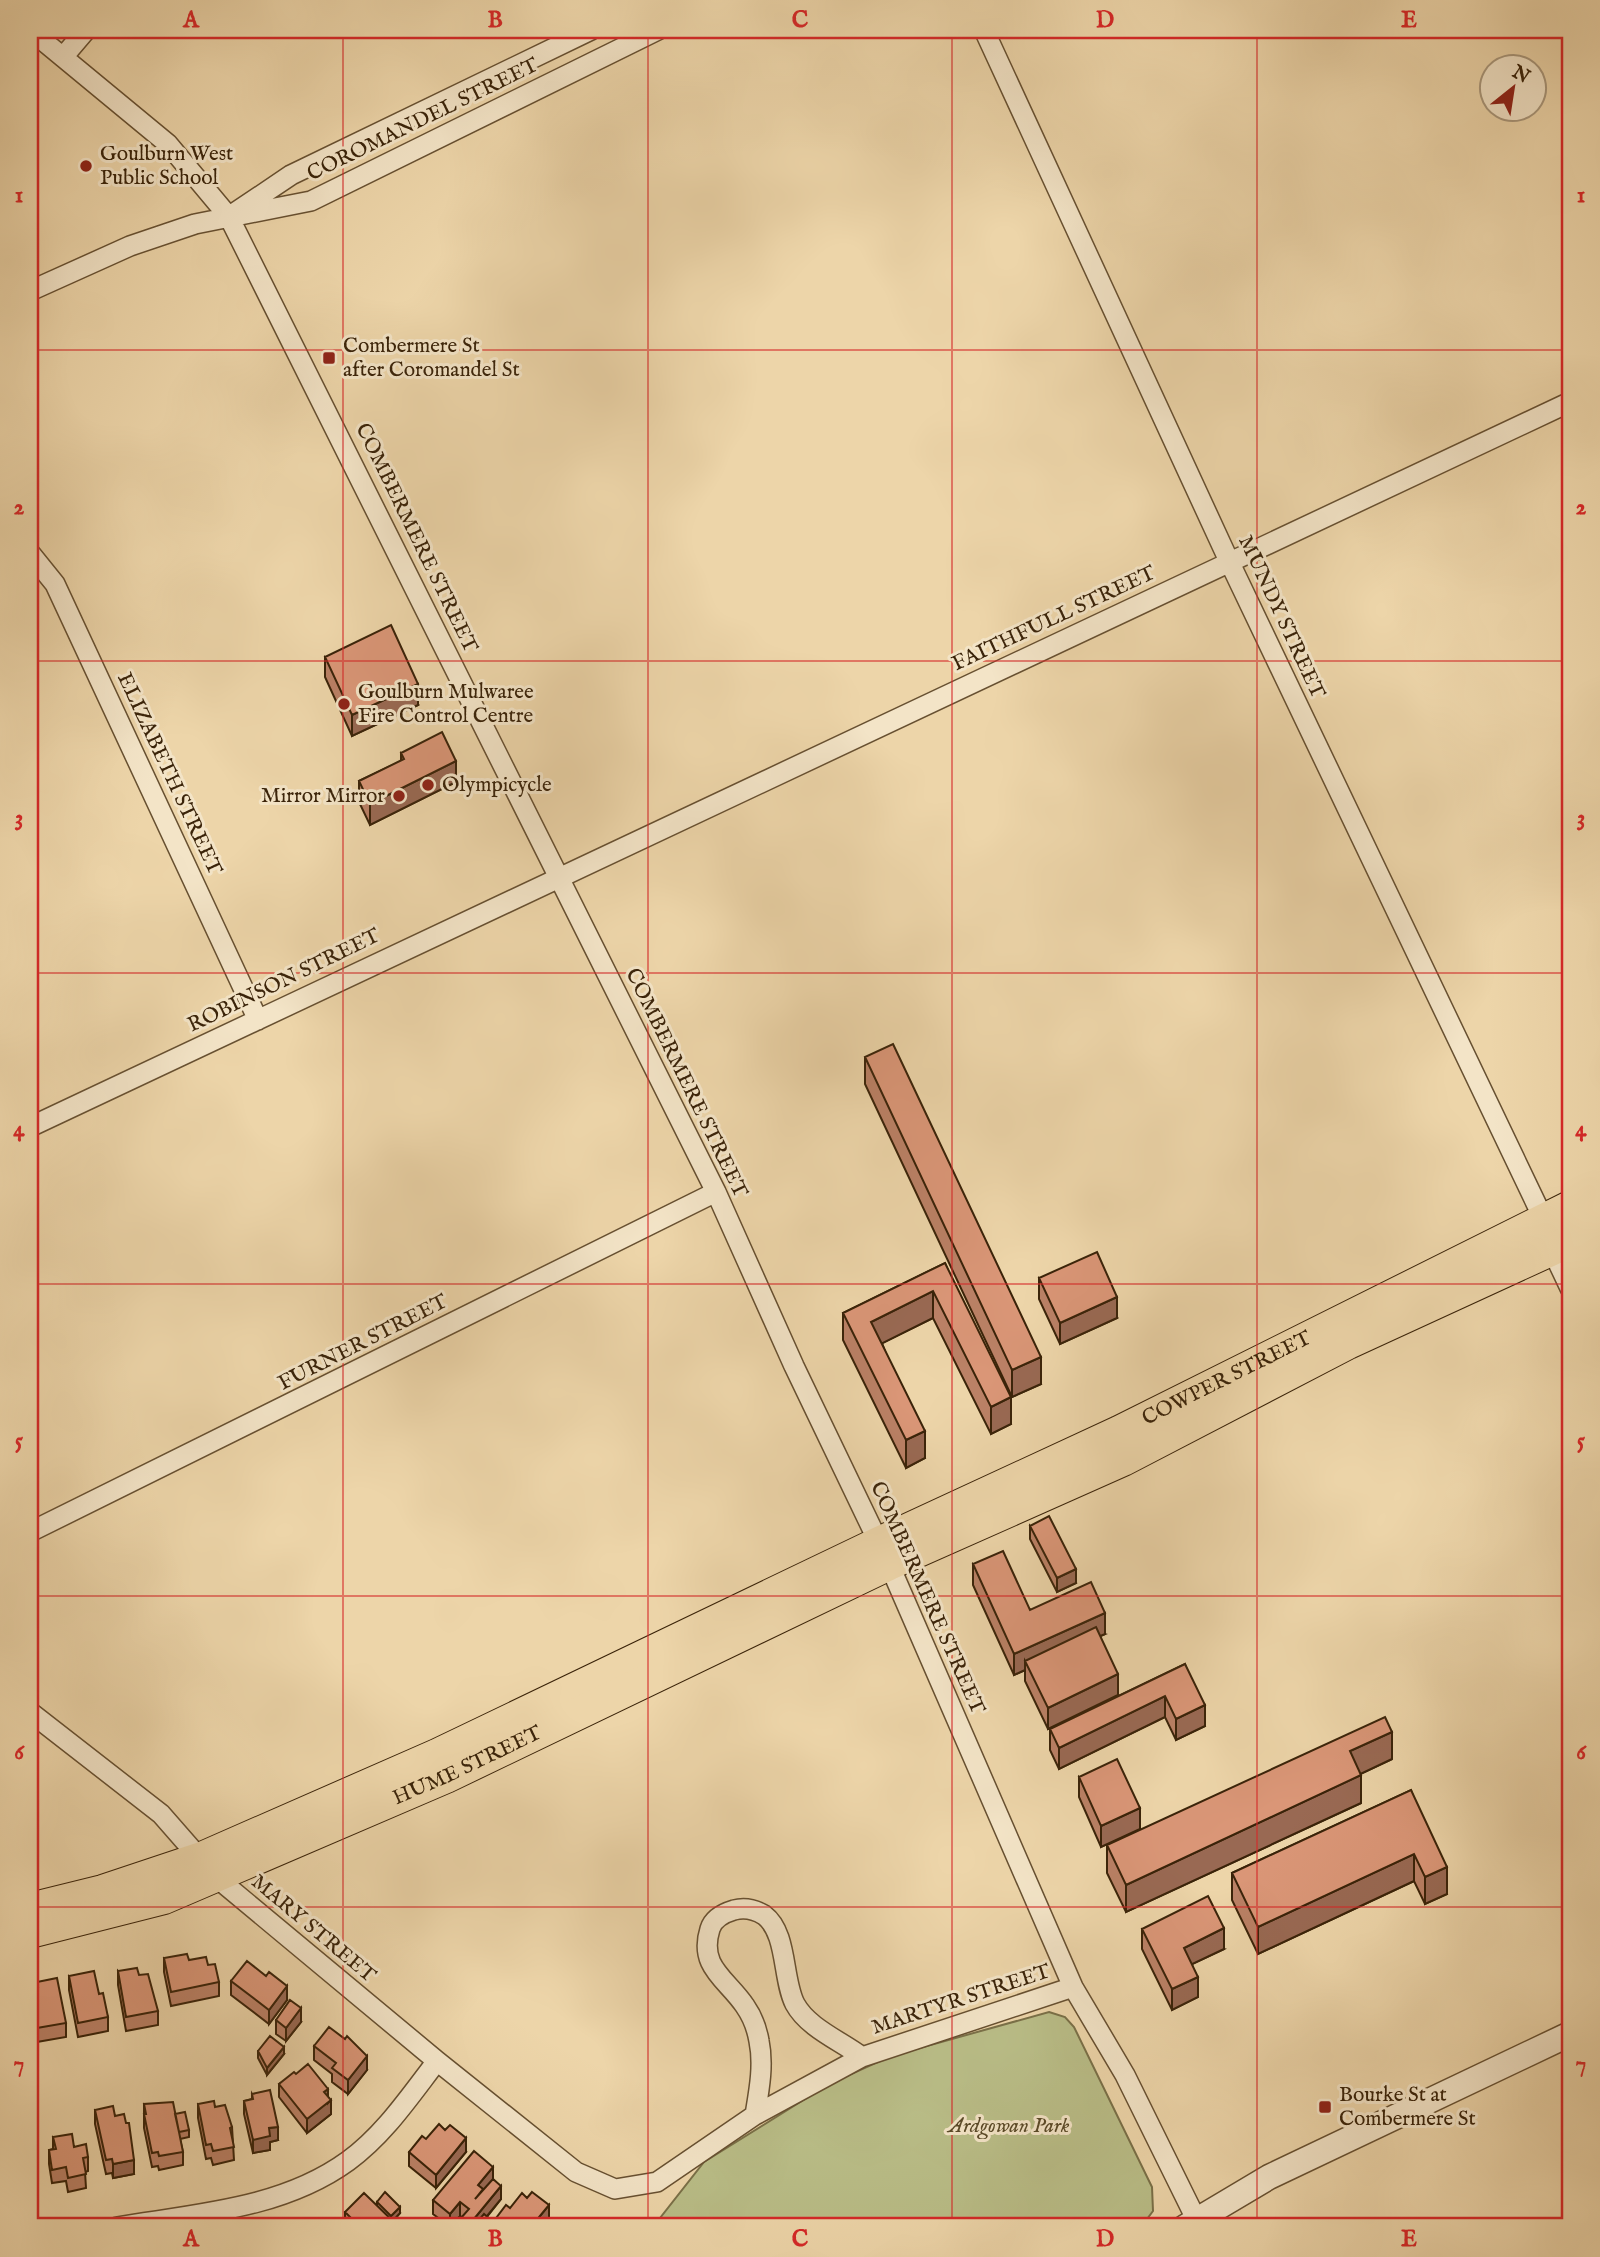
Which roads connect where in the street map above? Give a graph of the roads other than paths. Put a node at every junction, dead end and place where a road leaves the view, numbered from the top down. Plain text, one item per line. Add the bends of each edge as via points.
1 (30, 30) edge
2 (86, 30) edge
3 (657, 30) edge
4 (984, 30) edge
5 (589, 31) edge
6 (63, 57) junction
7 (602, 57) junction
8 (437, 104) junction
9 (452, 132) junction
10 (229, 216) junction
11 (30, 291) edge
12 (1570, 402) edge
13 (30, 553) edge
14 (1229, 561) junction
15 (558, 878) junction
16 (258, 1020) junction
17 (30, 1127) edge
18 (716, 1192) junction
19 (1559, 1230) edge
20 (1570, 1288) edge
21 (30, 1532) edge
22 (884, 1553) junction
23 (30, 1712) edge
24 (209, 1868) junction
25 (30, 1909) edge
26 (30, 1932) edge
27 (1073, 1987) junction
28 (1570, 2034) edge
29 (862, 2057) junction
30 (437, 2061) junction
31 (755, 2115) junction
32 (576, 2172) joint
33 (1193, 2225) edge
34 (117, 2227) edge

1 - 6 street, COMBERMERE STREET
2 - 6 street
3 - 7 street, COROMANDEL STREET
4 - 14 street, MUNDY STREET
5 - 7 street
5 - 8 street, COROMANDEL STREET
6 - 10 street, COMBERMERE STREET via 168,144
7 - 9 street, COROMANDEL STREET
8 - 9 street
8 - 10 street, COROMANDEL STREET via 291,175
9 - 10 street, COROMANDEL STREET via 311,201
10 - 11 street via 130,246
10 - 15 street, COMBERMERE STREET
12 - 14 street, FAITHFULL STREET
13 - 16 street, ELIZABETH STREET via 55,584
14 - 15 street, FAITHFULL STREET
14 - 19 street, MUNDY STREET
15 - 16 street, ROBINSON STREET
15 - 18 street, COMBERMERE STREET
16 - 17 street, ROBINSON STREET
18 - 21 street, FURNER STREET
18 - 22 street, COMBERMERE STREET
19 - 20 street, MUNDY STREET
19 - 22 main road, COWPER STREET via 1119,1432
22 - 24 main road, HUME STREET via 437,1755
22 - 27 street, COMBERMERE STREET
23 - 24 street, MARY STREET via 161,1814
24 - 25 main road, HUME STREET
24 - 26 main road, HUME STREET via 164,1898
24 - 30 street, MARY STREET
27 - 29 street, MARTYR STREET
27 - 33 street, COMBERMERE STREET via 1125,2075
28 - 33 street via 1269,2178
29 - 31 street, MARTYR STREET
29 - 31 street, MARTYR STREET via 796,2007 775,1928 766,1917 753,1909 724,1913 712,1924 707,1957 714,1973 755,2024 761,2063
30 - 32 street, MARY STREET
30 - 34 street via 374,2138 313,2183 272,2199
31 - 32 street, MARTYR STREET via 657,2182 615,2189

